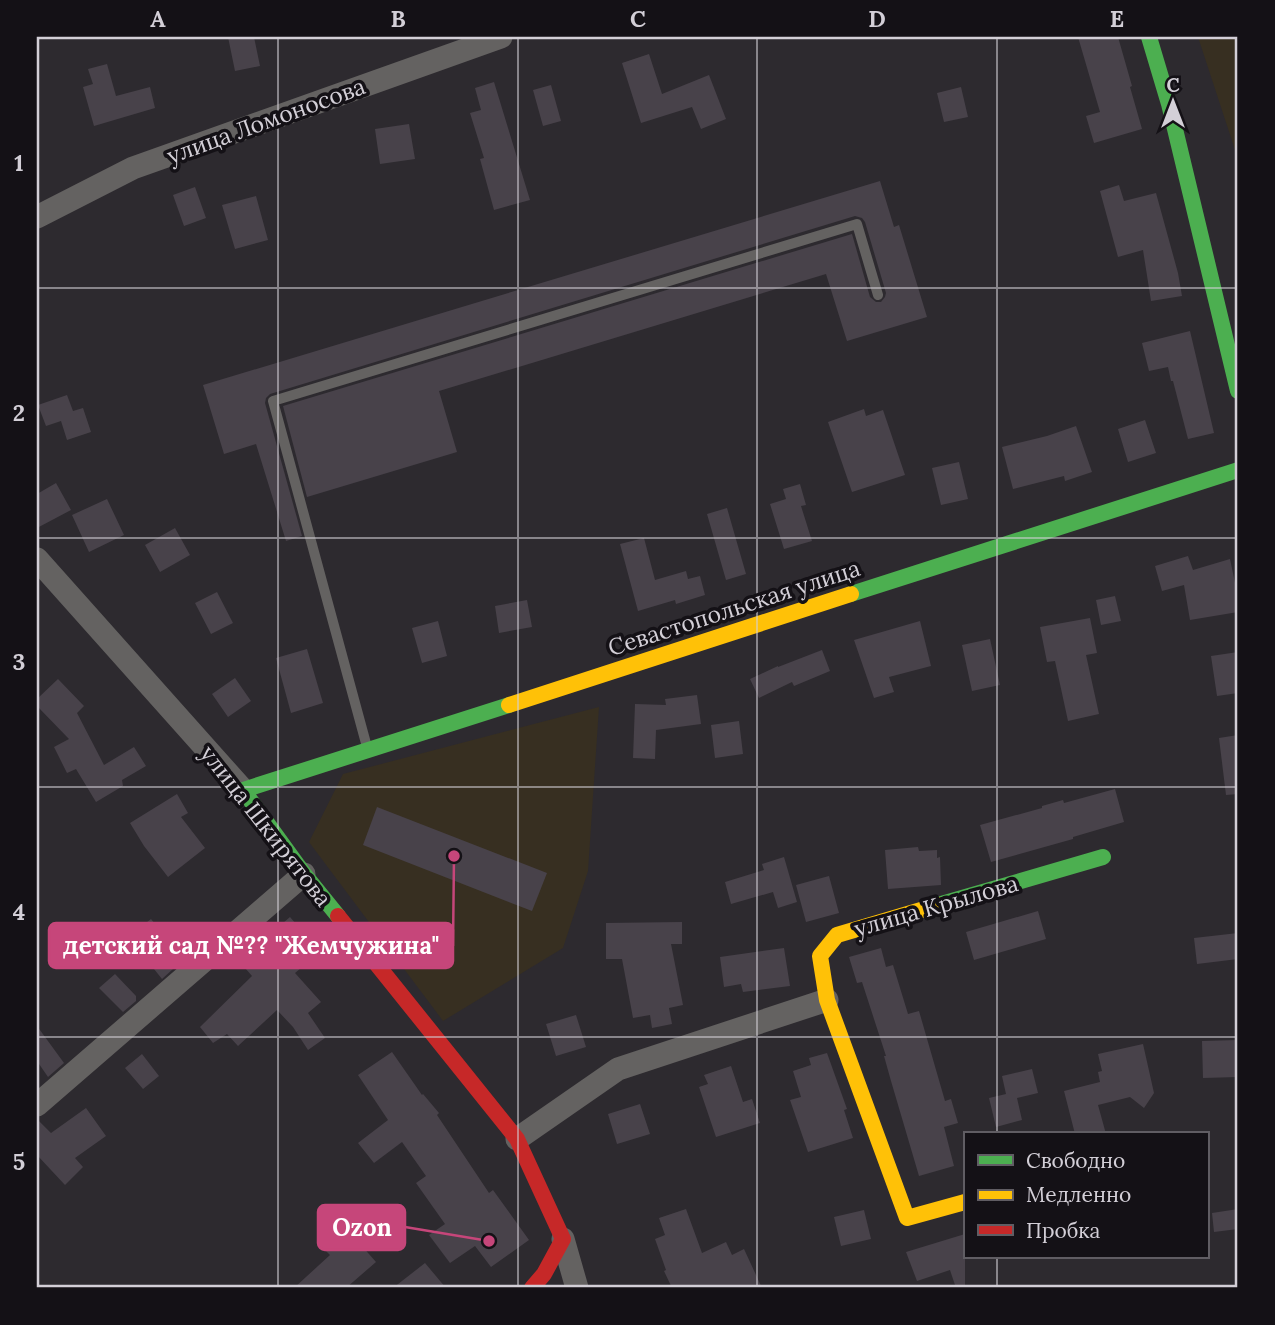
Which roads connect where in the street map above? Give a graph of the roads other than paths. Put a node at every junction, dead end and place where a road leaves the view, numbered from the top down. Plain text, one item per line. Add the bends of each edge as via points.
1 (501, 37) edge
2 (1149, 37) edge
3 (37, 217) edge
4 (878, 295) dead end
5 (1238, 391) edge
6 (1238, 470) edge
7 (37, 559) edge
8 (368, 750) junction
9 (243, 790) junction
10 (1103, 857) dead end
11 (304, 874) junction
12 (827, 1000) junction
13 (37, 1105) edge
14 (517, 1139) junction
15 (964, 1202) edge
16 (563, 1239) junction
17 (532, 1288) edge
18 (577, 1288) edge

1 - 3 street, улица Ломоносова via 133,168
2 - 5 street
4 - 8 lane via 857,224 273,401
6 - 8 street, Севастопольская улица
7 - 9 street, улица Шкирятова
8 - 9 street, Севастопольская улица
9 - 11 street, улица Шкирятова
10 - 12 street, улица Крылова via 837,935 820,956
11 - 13 street
11 - 14 street, улица Шкирятова
12 - 14 street via 618,1069
12 - 15 street, улица Крылова via 907,1218
14 - 16 street, улица Шкирятова
16 - 17 street
16 - 18 street, улица Шкирятова

